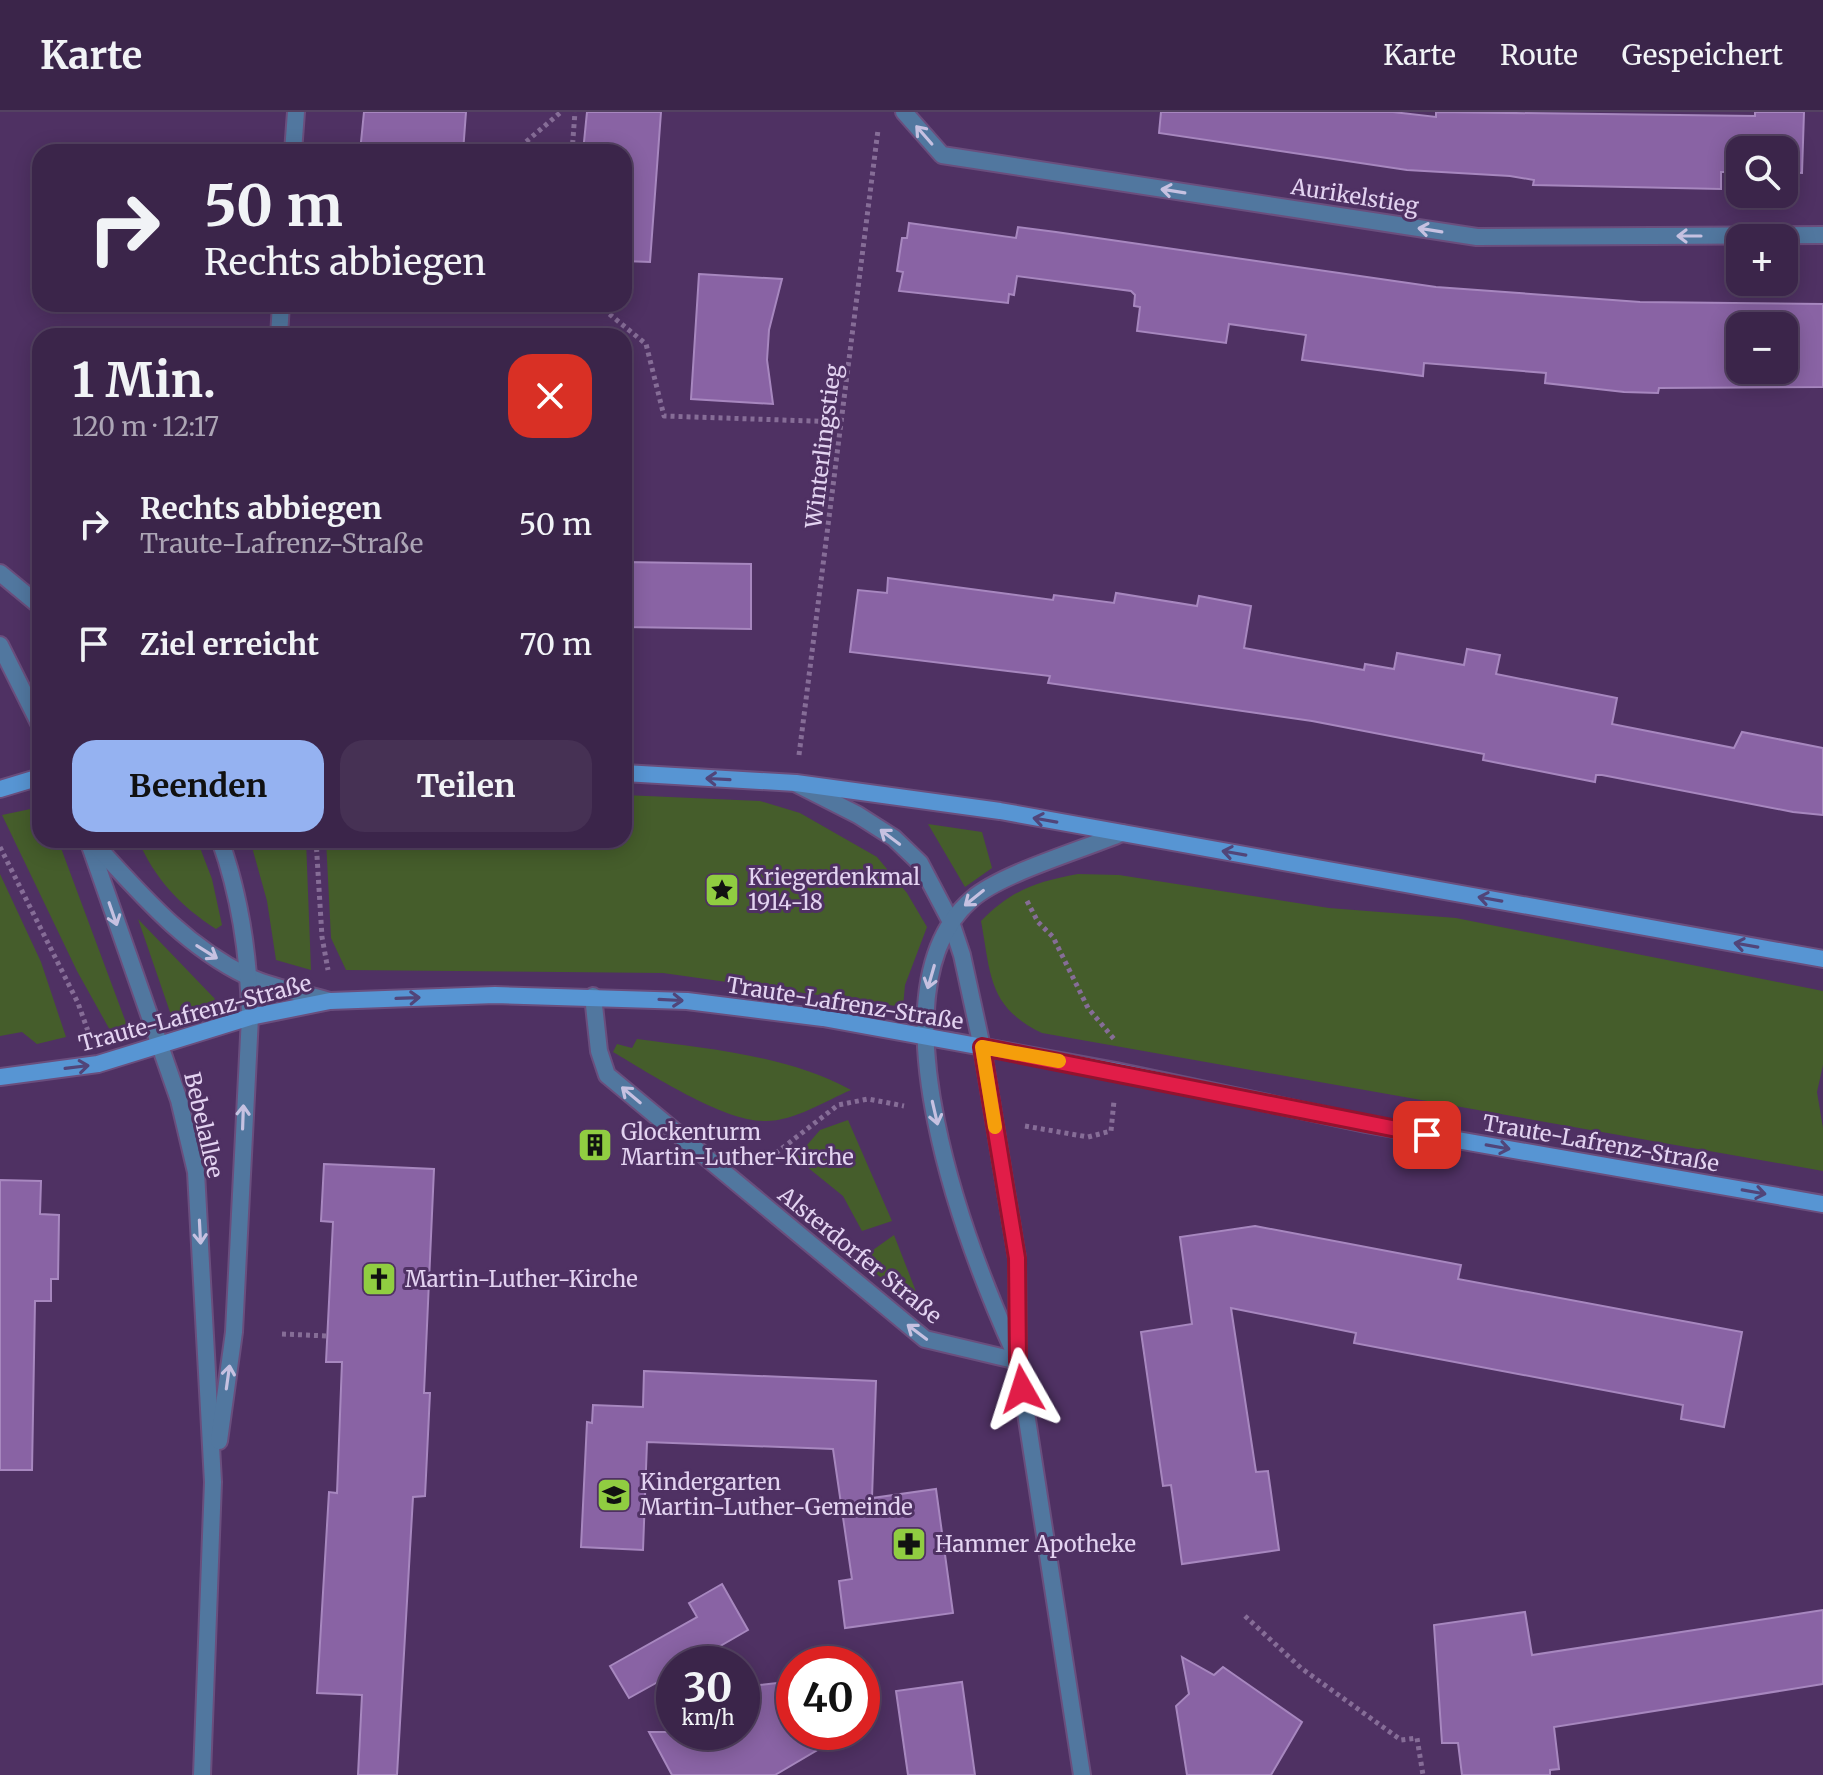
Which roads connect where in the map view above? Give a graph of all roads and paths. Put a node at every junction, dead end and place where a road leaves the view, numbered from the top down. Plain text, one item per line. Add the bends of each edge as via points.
1 (296, 112) edge
2 (561, 112) edge
3 (575, 112) edge
4 (904, 112) edge
5 (879, 127) dead end
6 (294, 144) edge
7 (523, 144) edge
8 (573, 144) edge
9 (1823, 235) edge
10 (607, 312) edge
11 (626, 328) edge
12 (632, 333) edge
13 (842, 422) junction
14 (0, 573) edge
15 (32, 599) edge
16 (0, 645) edge
17 (32, 709) edge
18 (632, 773) edge
19 (32, 779) edge
20 (796, 783) junction
21 (0, 789) edge
22 (1122, 833) junction
23 (0, 847) edge
24 (93, 848) edge
25 (98, 848) edge
26 (223, 848) edge
27 (316, 848) edge
28 (1021, 891) dead end
29 (951, 922) junction
30 (1823, 959) edge
31 (328, 971) dead end
32 (249, 977) junction
33 (593, 996) junction
34 (330, 1001) junction
35 (250, 1017) junction
36 (89, 1035) dead end
37 (923, 1036) junction
38 (1118, 1046) dead end
39 (161, 1047) junction
40 (982, 1047) junction
41 (0, 1077) edge
42 (868, 1099) dead end
43 (1113, 1109) dead end
44 (1064, 1132) dead end
45 (737, 1183) junction
46 (1823, 1204) edge
47 (282, 1334) dead end
48 (328, 1336) dead end
49 (1018, 1361) junction
50 (213, 1482) junction
51 (1245, 1616) dead end
52 (202, 1775) edge
53 (1082, 1775) edge
54 (1423, 1775) edge

1 - 6 street
2 - 7 path
3 - 8 path
9 -> 4 street, Aurikelstieg via 1477,237 942,155
5 - 13 path, Winterlingstieg
10 - 11 path
12 - 13 path via 646,344 664,416
13 - 20 path, Winterlingstieg
14 - 15 street
16 - 17 street
20 -> 18 main road
19 - 21 main road
22 -> 20 main road
29 -> 20 street via 920,863 894,838
22 -> 29 street via 987,888
30 -> 22 main road
23 - 36 path
24 -> 39 street, Bebelallee
25 -> 32 street via 188,939
26 - 32 street
27 - 31 path
28 - 38 path via 1053,937 1088,1008
29 -> 37 street via 926,992
29 - 40 street
32 - 34 street
32 - 35 street
34 -> 33 main road, Traute-Lafrenz-Straße
33 -> 37 main road, Traute-Lafrenz-Straße via 702,1003
45 -> 33 street, Alsterdorfer Straße via 607,1075
34 - 35 main road, Traute-Lafrenz-Straße
35 - 39 main road, Traute-Lafrenz-Straße
50 -> 35 street, Bebelallee via 234,1332
37 - 40 main road, Traute-Lafrenz-Straße
37 -> 49 street via 933,1111 983,1283
41 -> 39 main road, Traute-Lafrenz-Straße via 98,1064
39 -> 50 street, Bebelallee via 196,1172
40 -> 46 main road, Traute-Lafrenz-Straße via 1366,1124
40 - 49 street via 1017,1258
42 - 45 path via 838,1105
43 - 44 path via 1111,1131 1088,1137
49 -> 45 street, Alsterdorfer Straße via 925,1339
47 - 48 path
49 - 53 street
50 - 52 street, Bebelallee
51 - 54 path via 1301,1668 1401,1740 1417,1738

